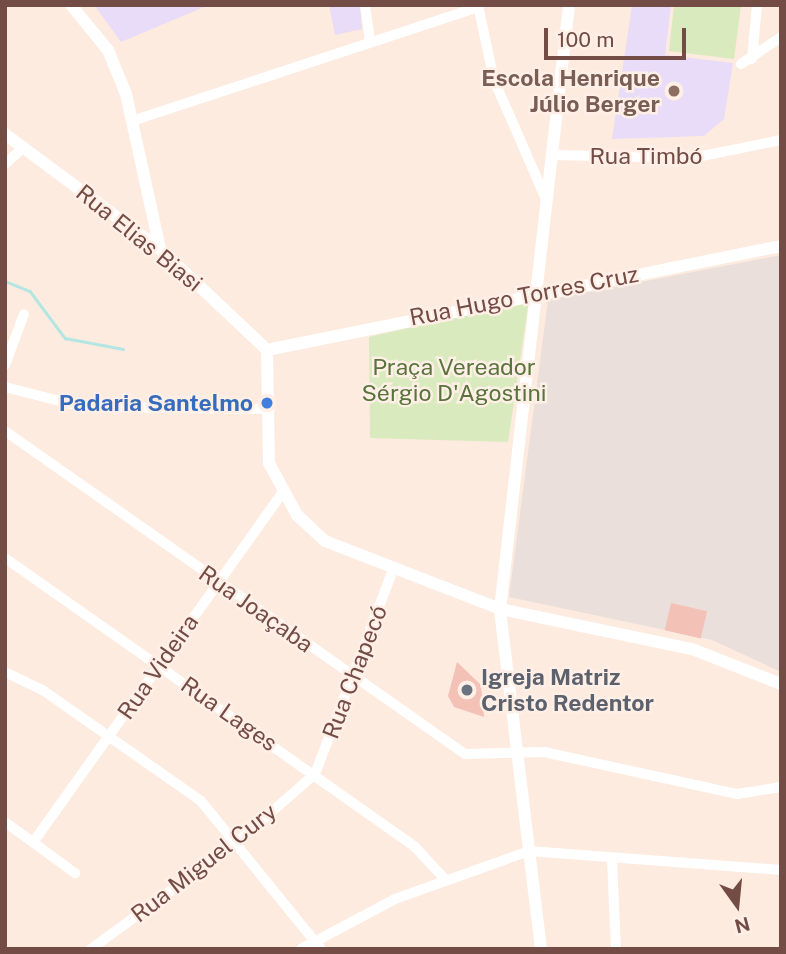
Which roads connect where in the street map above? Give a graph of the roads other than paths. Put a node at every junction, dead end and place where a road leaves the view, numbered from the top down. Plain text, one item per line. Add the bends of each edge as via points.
1 (71, 5) edge
2 (365, 5) edge
3 (569, 5) edge
4 (757, 5) edge
5 (478, 6) edge
6 (781, 37) edge
7 (370, 40) junction
8 (752, 59) junction
9 (741, 64) dead end
10 (135, 120) junction
11 (5, 134) edge
12 (781, 140) edge
13 (23, 148) junction
14 (552, 155) junction
15 (5, 164) edge
16 (546, 199) junction
17 (781, 246) edge
18 (160, 249) junction
19 (538, 291) junction
20 (24, 314) dead end
21 (267, 350) junction
22 (5, 365) edge
23 (5, 387) edge
24 (270, 409) junction
25 (5, 431) edge
26 (282, 493) junction
27 (5, 558) edge
28 (393, 570) junction
29 (218, 583) junction
30 (500, 609) junction
31 (159, 665) junction
32 (5, 672) edge
33 (355, 678) junction
34 (781, 684) edge
35 (109, 735) junction
36 (517, 751) junction
37 (315, 774) junction
38 (781, 787) edge
39 (5, 822) edge
40 (34, 841) junction
41 (237, 842) junction
42 (529, 851) junction
43 (612, 859) junction
44 (781, 870) edge
45 (75, 873) dead end
46 (445, 879) junction
47 (318, 944) edge
48 (92, 949) edge
49 (301, 949) edge
50 (541, 949) edge
51 (616, 949) edge

1 - 10 street via 108,50
2 - 7 street
3 - 14 street
4 - 8 street
5 - 7 street
5 - 16 street via 494,80
6 - 8 street
7 - 10 street
8 - 9 street
10 - 18 street
11 - 13 street, Rua Elias Biasi
12 - 14 street, Rua Timbó via 692,158
13 - 15 street
13 - 18 street, Rua Elias Biasi
14 - 16 street
16 - 19 street
17 - 19 street, Rua Hugo Torres Cruz
18 - 21 street, Rua Elias Biasi
19 - 21 street, Rua Hugo Torres Cruz
19 - 30 street
20 - 22 street
21 - 24 street
23 - 24 street via 83,407
24 - 26 street via 270,463
25 - 29 street, Rua Joaçaba
26 - 28 street via 325,541
26 - 29 street, Rua Videira
27 - 31 street, Rua Lages
28 - 30 street
28 - 33 street, Rua Chapecó
29 - 31 street, Rua Videira
29 - 33 street, Rua Joaçaba
30 - 34 street via 692,649
30 - 36 street
31 - 35 street, Rua Videira
31 - 37 street, Rua Lages
32 - 35 street
33 - 36 street, Rua Joaçaba via 465,754
33 - 37 street, Rua Chapecó
35 - 40 street, Rua Videira
35 - 41 street via 201,801
36 - 38 street, Rua Joaçaba via 737,794
36 - 42 street
37 - 41 street, Rua Miguel Cury
37 - 46 street, Rua Lages via 420,851
39 - 40 street
40 - 45 street
41 - 47 street
41 - 48 street, Rua Miguel Cury
42 - 43 street
42 - 46 street
42 - 50 street
43 - 44 street
43 - 51 street
46 - 47 street
47 - 49 street

